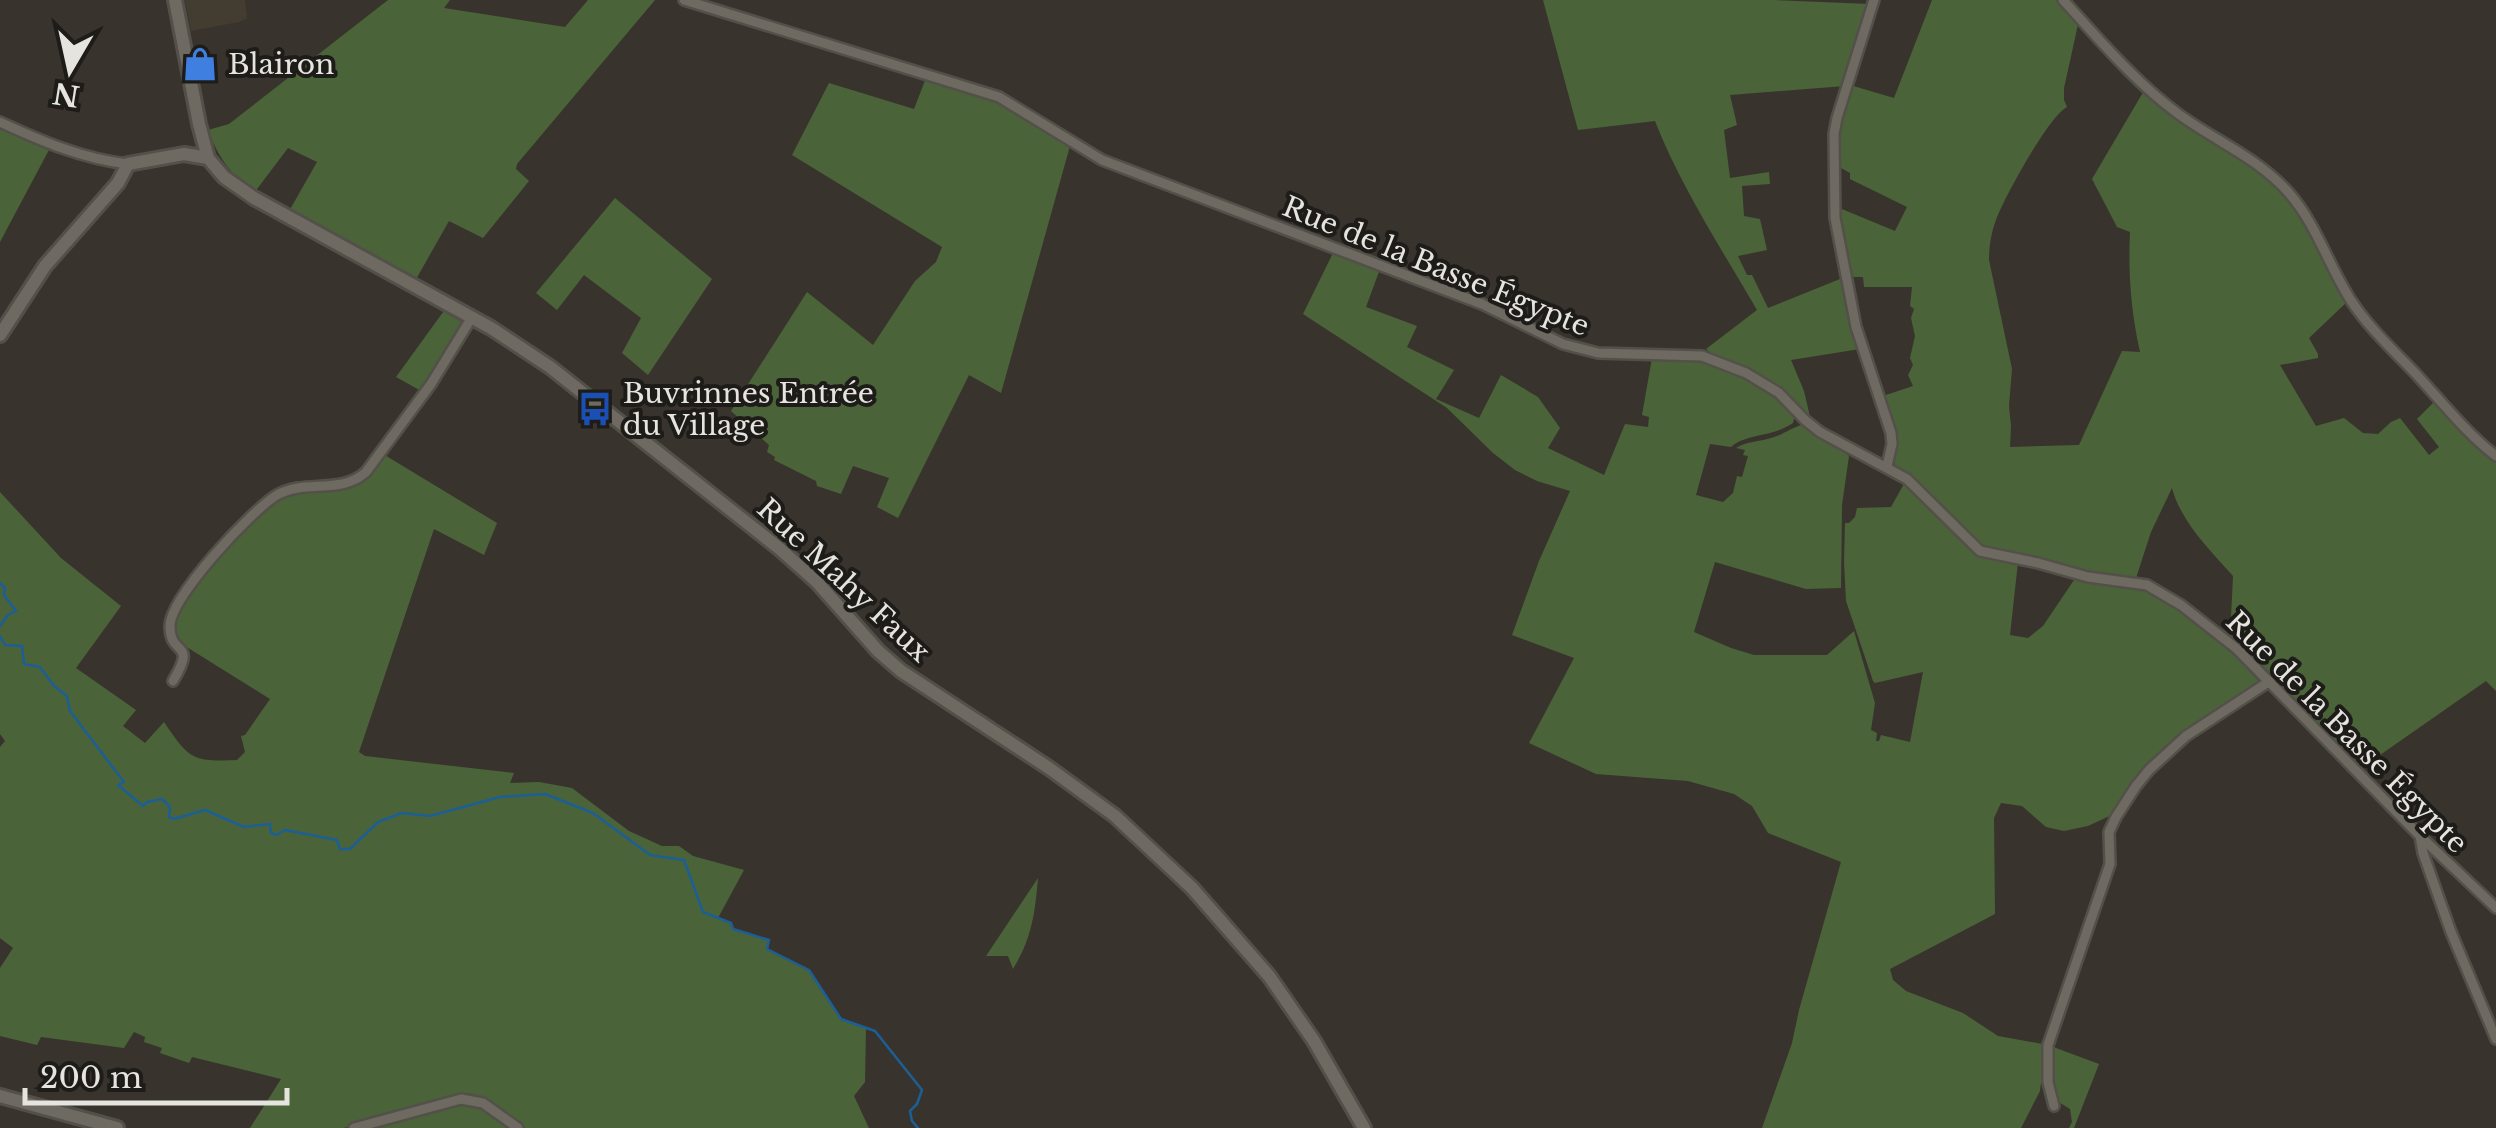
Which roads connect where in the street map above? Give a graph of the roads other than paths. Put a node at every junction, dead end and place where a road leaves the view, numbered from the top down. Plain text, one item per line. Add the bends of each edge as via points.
1 (175, 0) edge
2 (684, 0) edge
3 (1874, 0) edge
4 (2063, 0) edge
5 (0, 122) edge
6 (208, 158) junction
7 (128, 164) junction
8 (472, 318) junction
9 (0, 335) edge
10 (2496, 456) edge
11 (1887, 466) junction
12 (173, 681) dead end
13 (2270, 681) junction
14 (2420, 836) junction
15 (2496, 908) edge
16 (2496, 1038) edge
17 (0, 1096) edge
18 (2054, 1106) dead end
19 (117, 1128) edge
20 (354, 1128) edge
21 (518, 1128) edge
22 (1364, 1128) edge

1 - 6 street
2 - 11 street, Rue de la Basse Égypte via 999,97 1102,160 1482,304 1563,344 1598,353 1702,356 1724,364 1779,393 1820,432
3 - 11 street via 1837,118 1834,192 1853,316 1891,433
4 - 10 street via 2152,93 2256,162 2286,190 2352,302
5 - 7 street via 80,154
6 - 7 street via 184,154
6 - 8 street, Rue Mahy Faux via 254,198
7 - 9 street via 45,266
8 - 12 street via 366,472 342,485 279,494 196,579 171,618 172,637 184,652
8 - 22 street, Rue Mahy Faux via 550,367 780,548 900,671 1083,792 1142,840 1269,976
11 - 13 street, Rue de la Basse Égypte via 1980,551 2147,585 2213,628
13 - 14 street, Rue de la Basse Égypte
13 - 18 street via 2186,736 2136,786 2116,818 2109,832 2110,864 2048,1046
14 - 15 street, Rue de la Basse Égypte
14 - 16 street
17 - 19 street
20 - 21 street via 461,1098 482,1103

